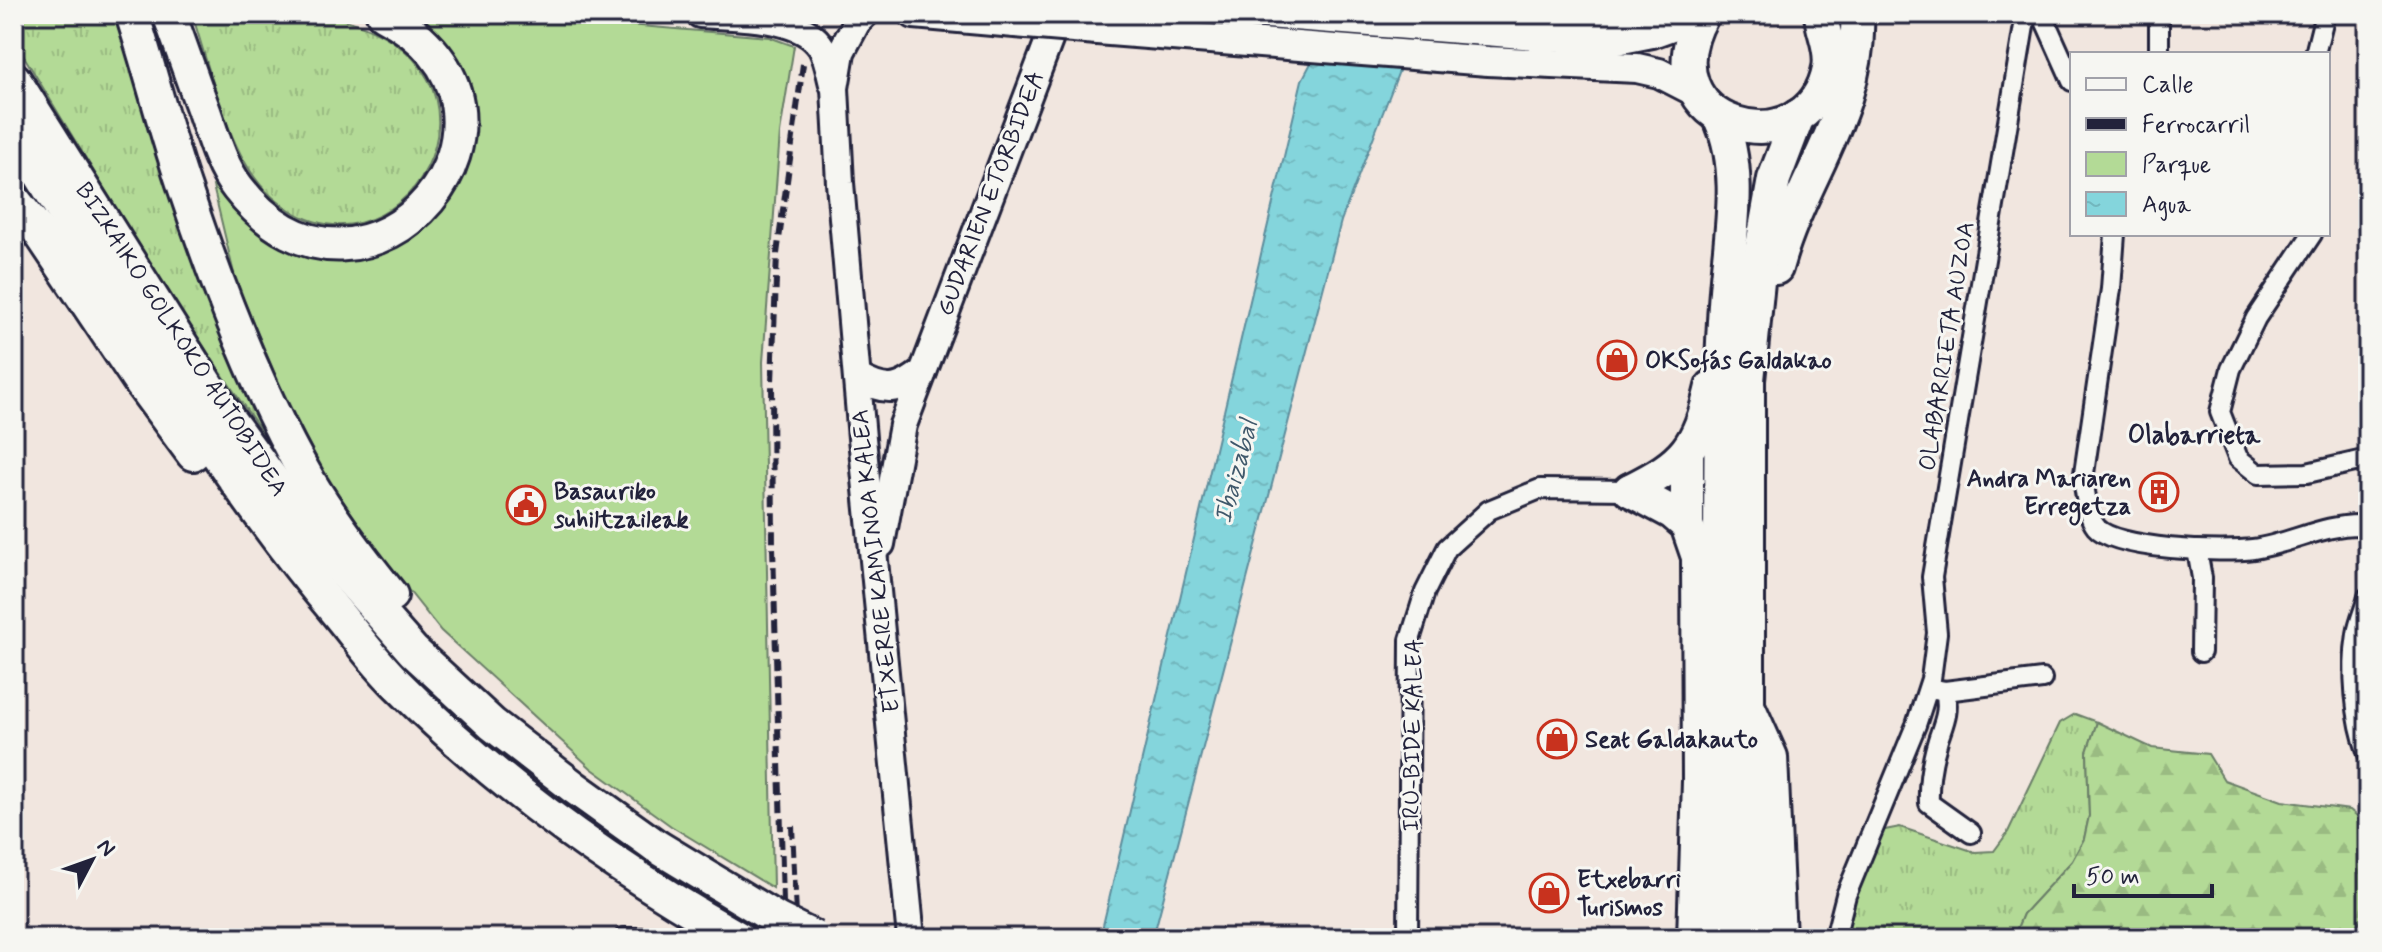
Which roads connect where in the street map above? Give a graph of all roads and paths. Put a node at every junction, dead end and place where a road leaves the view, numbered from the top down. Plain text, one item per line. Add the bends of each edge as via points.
1 (169, 14) edge
2 (383, 14) edge
3 (700, 14) edge
4 (865, 14) edge
5 (914, 14) edge
6 (1059, 14) edge
7 (1268, 14) edge
8 (1702, 14) edge
9 (1857, 14) edge
10 (2026, 14) edge
11 (2042, 14) edge
12 (2159, 14) edge
13 (2325, 14) edge
14 (1820, 16) edge
15 (144, 21) edge
16 (1644, 24) edge
17 (1541, 37) joint
18 (2159, 52) edge
19 (2316, 52) edge
20 (2070, 77) edge
21 (14, 79) edge
22 (835, 88) junction
23 (1696, 92) junction
24 (1798, 116) junction
25 (1720, 118) junction
26 (14, 132) edge
27 (14, 200) edge
28 (14, 214) edge
29 (2115, 236) edge
30 (2311, 236) edge
31 (70, 279) junction
32 (1724, 333) junction
33 (1750, 363) junction
34 (923, 372) junction
35 (857, 377) junction
36 (903, 425) junction
37 (862, 438) junction
38 (1687, 452) junction
39 (2368, 459) edge
40 (1630, 490) junction
41 (1687, 525) junction
42 (2368, 534) edge
43 (2197, 550) junction
44 (875, 574) junction
45 (2368, 597) edge
46 (2201, 652) dead end
47 (2042, 679) dead end
48 (393, 680) junction
49 (1937, 689) junction
50 (1746, 703) junction
51 (2368, 754) edge
52 (575, 788) junction
53 (1971, 833) dead end
54 (1722, 856) junction
55 (656, 937) edge
56 (624, 938) edge
57 (738, 938) edge
58 (815, 938) edge
59 (911, 938) edge
60 (1408, 938) edge
61 (1694, 938) edge
62 (1713, 938) edge
63 (1723, 938) edge
64 (1748, 938) edge
65 (1779, 938) edge
66 (1835, 938) edge

1 - 2 highway via 219,154 236,185 284,229 312,243 344,244 375,240 401,226 434,196 459,138 449,78 415,34
3 - 22 street via 771,20 797,29 821,47
4 - 22 street via 841,52
5 - 23 main road, bridge via 1488,61 1637,68
6 - 34 street, GUDARIEN ETORBIDEA
7 - 17 main road
8 - 16 main road
8 - 23 highway via 1688,54
9 - 33 highway via 1847,98 1790,222 1766,325
10 - 49 street, OLABARRIETA AUZOA via 1932,577
11 - 20 street
12 - 18 street
13 - 19 street
14 - 24 highway via 1830,65 1811,106
15 - 52 highway via 184,189 269,403 309,481 428,642
16 - 17 highway via 1622,19
21 - 52 highway, BIZKAIKO GOLKOKO AUTOBIDEA via 229,420 319,544 413,651 492,724
22 - 35 street, ETXERRE KAMINOA KALEA
23 - 25 highway
24 - 25 highway via 1758,128
24 - 33 highway via 1774,179
25 - 32 highway via 1733,169
26 - 48 highway, BIZKAIKO GOLKOKO AUTOBIDEA via 206,438 291,558
27 - 31 highway
28 - 31 highway
29 - 43 street via 2084,471 2088,507 2096,527 2116,540
30 - 39 street via 2256,318 2231,369 2220,412 2238,458 2258,474 2307,473
31 - 48 highway via 272,558
32 - 38 highway via 1707,409
32 - 54 highway
33 - 50 highway
34 - 35 street via 898,389
34 - 36 street, GUDARIEN ETORBIDEA
35 - 37 street, ETXERRE KAMINOA KALEA
36 - 37 street via 892,435
36 - 44 street, GUDARIEN ETORBIDEA
37 - 44 street, ETXERRE KAMINOA KALEA
38 - 40 highway
38 - 41 highway
40 - 41 highway
40 - 60 street, IRU-BIDE KALEA via 1540,489 1489,510 1447,548 1425,592 1410,640
41 - 61 highway via 1698,557
42 - 43 street via 2361,525 2344,525 2255,549
43 - 46 street
44 - 59 street, ETXERRE KAMINOA KALEA
45 - 51 street via 2357,634 2355,686
47 - 49 street
48 - 57 highway, BIZKAIKO GOLKOKO AUTOBIDEA via 527,799 641,880
49 - 53 street via 1949,705 1931,771 1929,803
49 - 66 street via 1916,725 1846,895
50 - 64 highway
50 - 65 highway via 1771,757
52 - 58 highway, BIZKAIKO GOLKOKO AUTOBIDEA, bridge via 656,846
54 - 62 highway
54 - 63 highway
55 - 56 street

